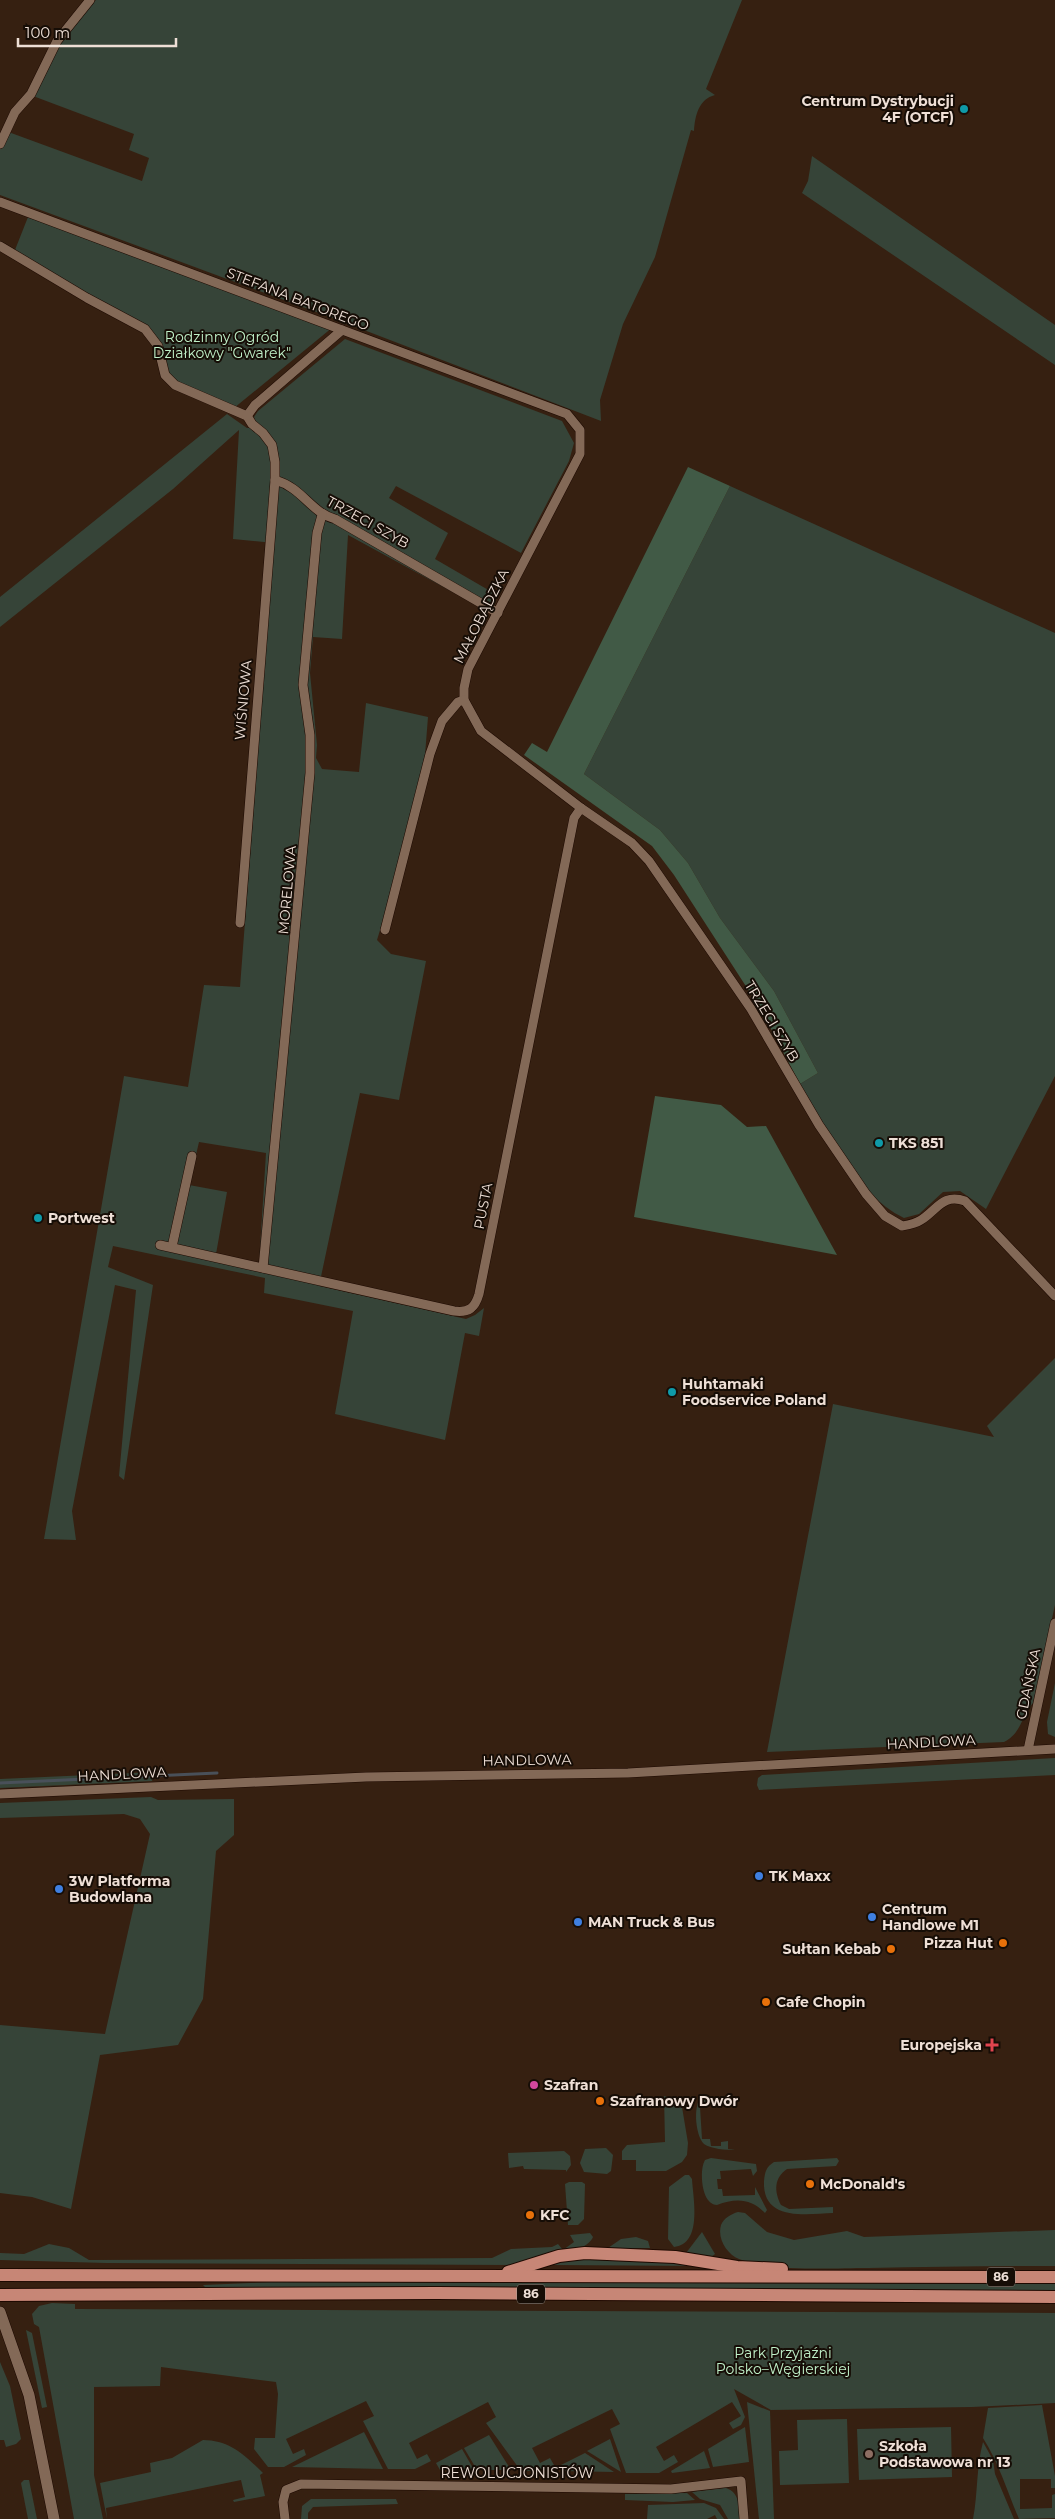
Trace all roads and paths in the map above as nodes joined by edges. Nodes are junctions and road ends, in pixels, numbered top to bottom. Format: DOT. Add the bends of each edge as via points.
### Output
graph roads {
  1 [pos="90,0"];
  2 [pos="0,144"];
  3 [pos="0,202"];
  4 [pos="0,246"];
  5 [pos="342,330"];
  6 [pos="247,416"];
  7 [pos="580,430"];
  8 [pos="275,480"];
  9 [pos="322,515"];
  10 [pos="498,613"];
  11 [pos="464,700"];
  12 [pos="581,808"];
  13 [pos="240,923"];
  14 [pos="385,930"];
  15 [pos="192,1156"];
  16 [pos="160,1245"];
  17 [pos="172,1248"];
  18 [pos="263,1268"];
  19 [pos="1055,1296"];
  20 [pos="1055,1623"];
  21 [pos="1055,1749"];
  22 [pos="1028,1750"];
  23 [pos="0,1794"];
  24 [pos="0,2275"];
  25 [pos="488,2276"];
  26 [pos="821,2277"];
  27 [pos="1055,2277"];
  28 [pos="0,2294"];
  29 [pos="1055,2297"];
  30 [pos="0,2312"];
  31 [pos="54,2519"];
  32 [pos="285,2519"];
  33 [pos="744,2519"];
  1 -- 2 [label="street" via="57,41 31,94 15,112"];
  3 -- 5 [label="street, STEFANA BATOREGO"];
  4 -- 6 [label="street" via="145,328 158,346 165,375 175,385"];
  5 -- 6 [label="street" via="255,405"];
  5 -- 7 [label="street, STEFANA BATOREGO" via="567,414"];
  6 -- 8 [label="street" via="272,445"];
  7 -- 10 [label="street, MAŁOBĄDZKA" via="580,454"];
  8 -- 9 [label="street, TRZECI SZYB" via="298,490"];
  8 -- 13 [label="street, WIŚNIOWA"];
  9 -- 10 [label="street, TRZECI SZYB" via="335,519"];
  9 -- 18 [label="street, MORELOWA" via="317,533 303,685 310,735 310,773 302,878"];
  10 -- 11 [label="street, MAŁOBĄDZKA" via="468,669"];
  11 -- 12 [label="street, TRZECI SZYB" via="481,731"];
  11 -- 14 [label="street" via="458,702 442,721 430,754"];
  12 -- 18 [label="street, PUSTA" via="574,818 480,1294 474,1307 467,1312 454,1311"];
  12 -- 19 [label="street, TRZECI SZYB" via="632,843 649,861 751,1009 824,1132 884,1216 902,1226 920,1221 945,1200 955,1197 965,1201"];
  15 -- 17 [label="street"];
  16 -- 17 [label="street, PUSTA"];
  17 -- 18 [label="street, PUSTA"];
  20 -- 22 [label="street, GDAŃSKA"];
  21 -- 22 [label="street, HANDLOWA"];
  22 -- 23 [label="street, HANDLOWA" via="628,1773 366,1776"];
  24 -- 25 [label="main road, 86"];
  25 -- 26 [label="main road, 86"];
  25 -- 26 [label="main road" via="559,2256 585,2254 675,2257 737,2267 803,2270"];
  26 -- 27 [label="main road, 86"];
  28 -- 29 [label="main road, 86"];
  30 -- 31 [label="street" via="29,2395"];
  32 -- 33 [label="street, REWOLUCJONISTÓW" via="286,2490 301,2484 671,2489 741,2482"];
}
